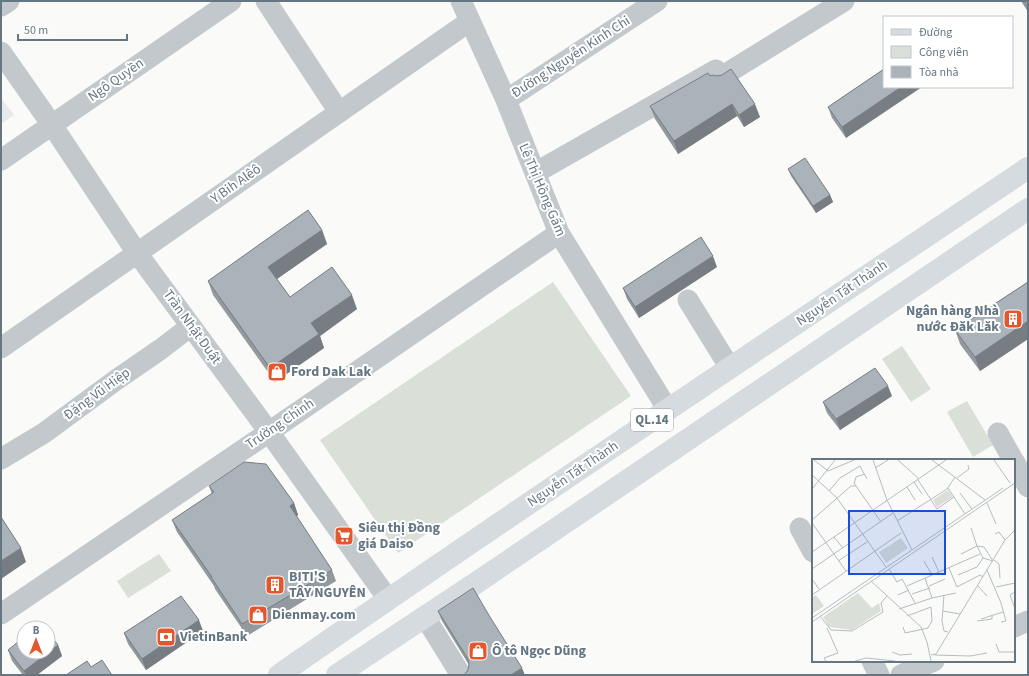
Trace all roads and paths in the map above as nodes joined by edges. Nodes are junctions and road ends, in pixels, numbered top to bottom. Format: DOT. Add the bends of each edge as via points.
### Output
graph roads {
  1 [pos="9,1"];
  2 [pos="231,1"];
  3 [pos="266,1"];
  4 [pos="460,1"];
  5 [pos="657,1"];
  6 [pos="844,1"];
  7 [pos="1,6"];
  8 [pos="470,21"];
  9 [pos="1,52"];
  10 [pos="506,100"];
  11 [pos="339,112"];
  12 [pos="52,125"];
  13 [pos="1,160"];
  14 [pos="1028,168"];
  15 [pos="535,174"];
  16 [pos="1028,209"];
  17 [pos="558,233"];
  18 [pos="137,253"];
  19 [pos="688,300"];
  20 [pos="191,326"];
  21 [pos="1,348"];
  22 [pos="730,368"];
  23 [pos="668,410"];
  24 [pos="269,432"];
  25 [pos="998,433"];
  26 [pos="1,459"];
  27 [pos="1013,459"];
  28 [pos="1015,463"];
  29 [pos="1028,487"];
  30 [pos="800,528"];
  31 [pos="812,550"];
  32 [pos="388,599"];
  33 [pos="1,614"];
  34 [pos="425,617"];
  35 [pos="1028,621"];
  36 [pos="1015,627"];
  37 [pos="872,662"];
  38 [pos="932,662"];
  39 [pos="279,675"];
  40 [pos="337,675"];
  41 [pos="461,675"];
  42 [pos="879,675"];
  43 [pos="901,675"];
  1 -- 7 [label="street"];
  2 -- 12 [label="street, Ngô Quyền"];
  3 -- 11 [label="street"];
  4 -- 8 [label="street, Lê Thị Hồng Gấm"];
  5 -- 10 [label="street, Đường Nguyễn Kinh Chi"];
  6 -- 15 [label="street" via="721,77 716,70"];
  8 -- 10 [label="street, Lê Thị Hồng Gấm"];
  8 -- 11 [label="street, Y Bih Alêô"];
  9 -- 12 [label="street, Trần Nhật Duật"];
  10 -- 15 [label="street, Lê Thị Hồng Gấm"];
  11 -- 18 [label="street, Y Bih Alêô"];
  12 -- 13 [label="street, Ngô Quyền"];
  12 -- 18 [label="street, Trần Nhật Duật"];
  14 -- 22 [label="main road, Nguyễn Tất Thành / QL.14"];
  15 -- 17 [label="street, Lê Thị Hồng Gấm"];
  16 -- 34 [label="main road, QL.14"];
  17 -- 23 [label="street, Lê Thị Hồng Gấm"];
  17 -- 24 [label="street, Trường Chinh"];
  18 -- 20 [label="street, Trần Nhật Duật"];
  18 -- 21 [label="street, Y Bih Alêô"];
  19 -- 22 [label="street"];
  20 -- 24 [label="street, Trần Nhật Duật"];
  20 -- 26 [label="street, Đặng Vũ Hiệp" via="44,433"];
  22 -- 23 [label="main road, Nguyễn Tất Thành / QL.14"];
  23 -- 32 [label="main road, Nguyễn Tất Thành / QL.14"];
  24 -- 32 [label="street, Trần Nhật Duật"];
  24 -- 33 [label="street, Trường Chinh"];
  25 -- 27 [label="street"];
  28 -- 29 [label="street"];
  30 -- 31 [label="street"];
  32 -- 39 [label="main road, Nguyễn Tất Thành / QL.14"];
  34 -- 40 [label="main road, QL.14"];
  34 -- 41 [label="street"];
  35 -- 36 [label="street"];
  37 -- 42 [label="street"];
  38 -- 43 [label="street"];
}
